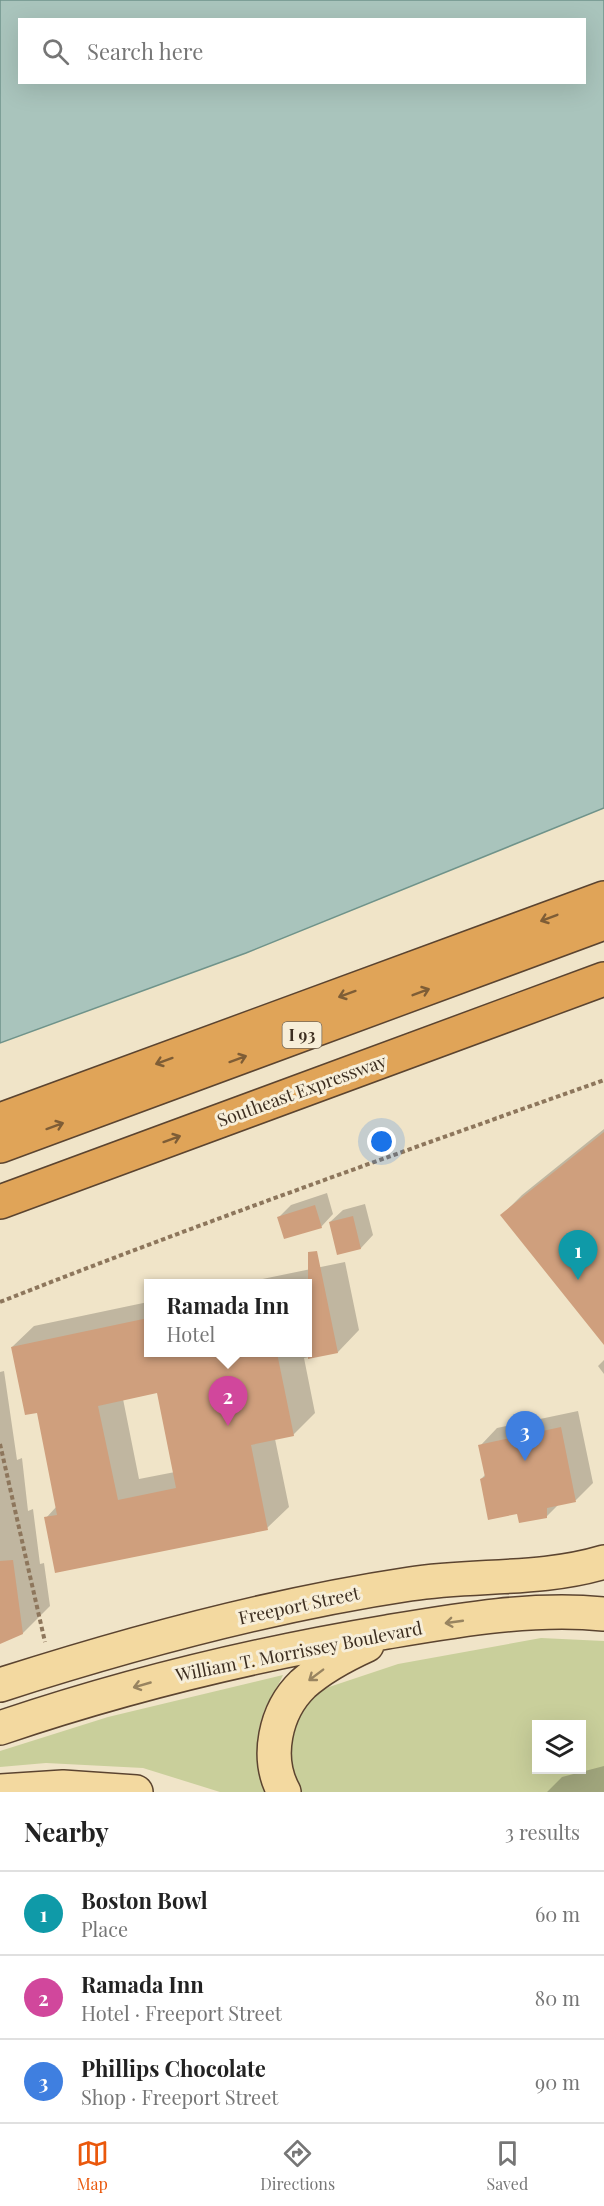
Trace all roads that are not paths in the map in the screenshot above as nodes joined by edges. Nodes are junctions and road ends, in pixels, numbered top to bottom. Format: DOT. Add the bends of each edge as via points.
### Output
graph roads {
  1 [pos="604,898"];
  2 [pos="604,923"];
  3 [pos="604,958"];
  4 [pos="604,979"];
  5 [pos="0,1120"];
  6 [pos="0,1146"];
  7 [pos="0,1178"];
  8 [pos="0,1202"];
  9 [pos="604,1562"];
  10 [pos="540,1574"];
  11 [pos="604,1614"];
  12 [pos="504,1616"];
  13 [pos="405,1629"];
  14 [pos="87,1657"];
  15 [pos="0,1685"];
  16 [pos="99,1697"];
  17 [pos="0,1728"];
  18 [pos="0,1791"];
  19 [pos="136,1792"];
  20 [pos="284,1792"];
  1 -- 5 [label="highway, I 93, one-way"];
  6 -- 2 [label="highway, I 93, one-way"];
  3 -- 7 [label="highway, I 93"];
  8 -- 4 [label="highway, Southeast Expressway, one-way"];
  9 -- 10 [label="main road, Freeport Street"];
  10 -- 12 [label="main road" via="534,1603"];
  10 -- 14 [label="main road, Freeport Street" via="442,1580 365,1592 221,1622"];
  11 -- 12 [label="main road, William T. Morrissey Boulevard"];
  12 -- 13 [label="main road, William T. Morrissey Boulevard, one-way"];
  13 -- 16 [label="main road, William T. Morrissey Boulevard, one-way" via="258,1656"];
  13 -- 20 [label="main road, one-way" via="328,1665 289,1702 274,1744 274,1761"];
  14 -- 15 [label="main road, Freeport Street"];
  14 -- 16 [label="main road"];
  16 -- 17 [label="main road, William T. Morrissey Boulevard"];
  18 -- 19 [label="main road" via="63,1787"];
}
